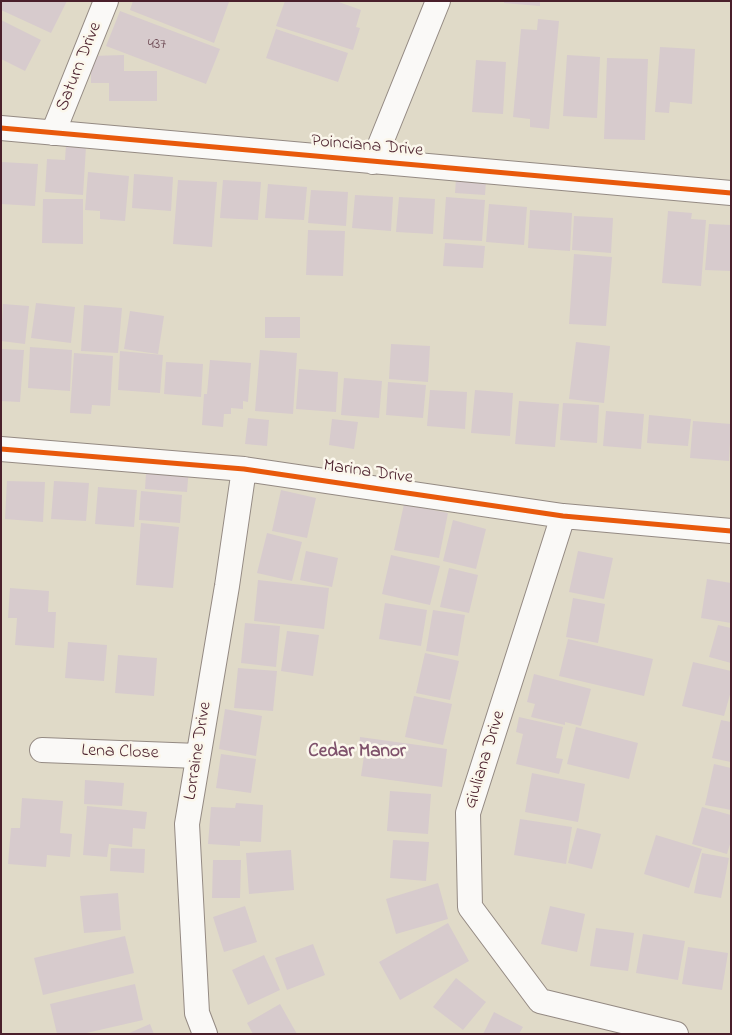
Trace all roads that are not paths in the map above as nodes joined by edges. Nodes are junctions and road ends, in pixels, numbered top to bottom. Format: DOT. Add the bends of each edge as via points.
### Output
graph roads {
  1 [pos="106,1"];
  2 [pos="438,1"];
  3 [pos="1,128"];
  4 [pos="53,133"];
  5 [pos="373,162"];
  6 [pos="731,193"];
  7 [pos="1,449"];
  8 [pos="244,469"];
  9 [pos="563,516"];
  10 [pos="731,532"];
  11 [pos="42,750"];
  12 [pos="198,756"];
  13 [pos="205,1034"];
  14 [pos="676,1034"];
  1 -- 4 [label="street, Saturn Drive"];
  2 -- 5 [label="street"];
  3 -- 4 [label="street, Poinciana Drive"];
  4 -- 5 [label="street, Poinciana Drive"];
  5 -- 6 [label="street, Poinciana Drive"];
  7 -- 8 [label="street, Marina Drive"];
  8 -- 9 [label="street, Marina Drive"];
  8 -- 12 [label="street, Lorraine Drive"];
  9 -- 10 [label="street, Marina Drive"];
  9 -- 14 [label="street, Giuliana Drive" via="468,813 470,907 540,1001"];
  11 -- 12 [label="street, Lena Close"];
  12 -- 13 [label="street, Lorraine Drive" via="187,824 197,1013"];
}
